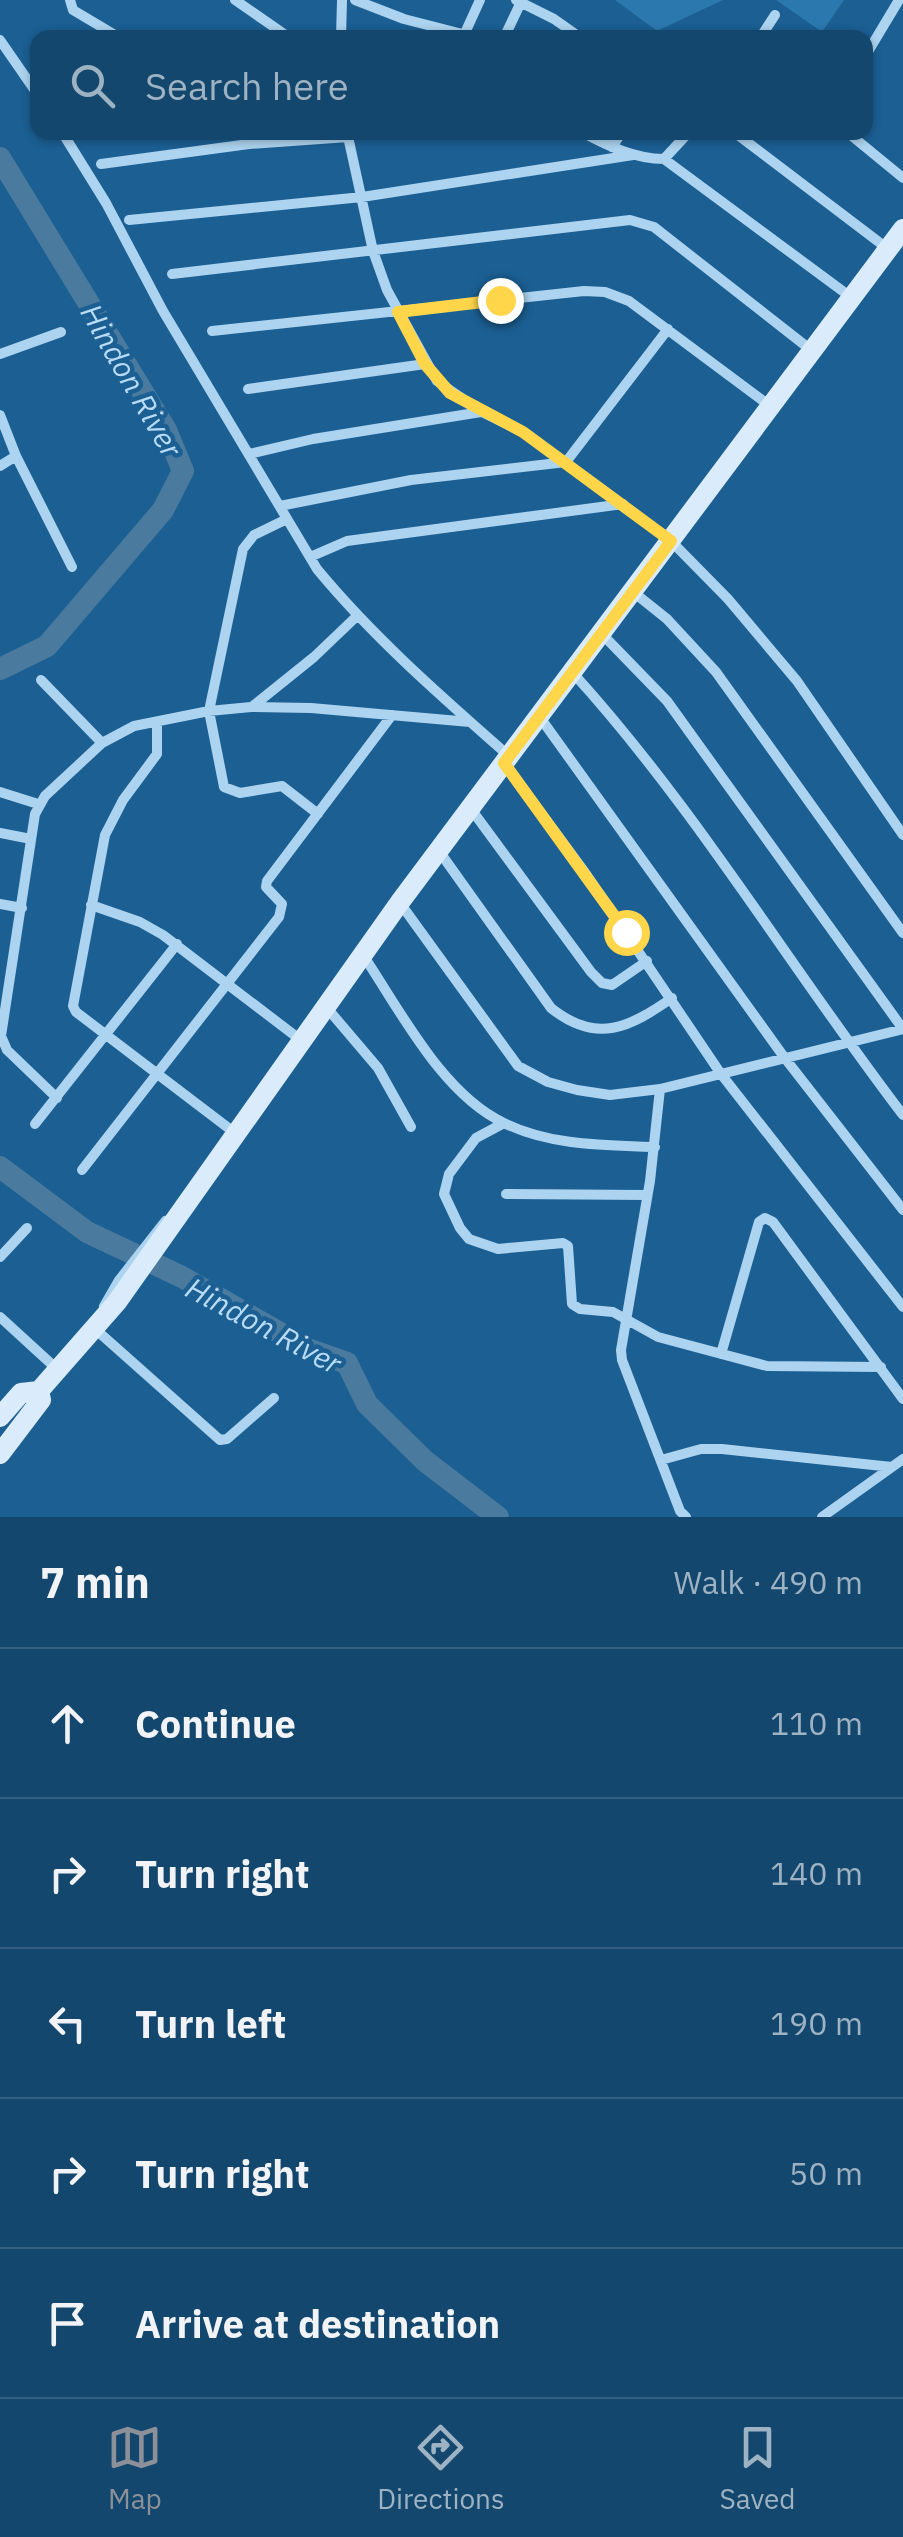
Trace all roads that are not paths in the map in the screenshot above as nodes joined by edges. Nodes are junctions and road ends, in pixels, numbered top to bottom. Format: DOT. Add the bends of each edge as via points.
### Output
graph roads {
  1 [pos="70,0"];
  2 [pos="234,0"];
  3 [pos="342,0"];
  4 [pos="355,0"];
  5 [pos="480,0"];
  6 [pos="899,0"];
  7 [pos="519,1"];
  8 [pos="774,16"];
  9 [pos="107,30"];
  10 [pos="278,30"];
  11 [pos="340,30"];
  12 [pos="452,30"];
  13 [pos="466,30"];
  14 [pos="507,30"];
  15 [pos="568,30"];
  16 [pos="765,30"];
  17 [pos="0,40"];
  18 [pos="873,43"];
  19 [pos="30,84"];
  20 [pos="67,140"];
  21 [pos="292,140"];
  22 [pos="348,140"];
  23 [pos="597,140"];
  24 [pos="617,140"];
  25 [pos="681,140"];
  26 [pos="744,140"];
  27 [pos="856,140"];
  28 [pos="612,148"];
  29 [pos="633,154"];
  30 [pos="664,158"];
  31 [pos="101,164"];
  32 [pos="903,178"];
  33 [pos="362,197"];
  34 [pos="129,220"];
  35 [pos="903,229"];
  36 [pos="888,250"];
  37 [pos="373,251"];
  38 [pos="172,274"];
  39 [pos="852,298"];
  40 [pos="398,312"];
  41 [pos="668,330"];
  42 [pos="212,331"];
  43 [pos="61,332"];
  44 [pos="812,351"];
  45 [pos="0,354"];
  46 [pos="425,364"];
  47 [pos="248,389"];
  48 [pos="770,406"];
  49 [pos="482,412"];
  50 [pos="0,415"];
  51 [pos="249,454"];
  52 [pos="16,456"];
  53 [pos="566,462"];
  54 [pos="0,466"];
  55 [pos="624,504"];
  56 [pos="280,506"];
  57 [pos="288,519"];
  58 [pos="671,541"];
  59 [pos="310,557"];
  60 [pos="72,568"];
  61 [pos="632,591"];
  62 [pos="358,615"];
  63 [pos="601,633"];
  64 [pos="572,672"];
  65 [pos="40,680"];
  66 [pos="251,708"];
  67 [pos="209,712"];
  68 [pos="392,715"];
  69 [pos="539,716"];
  70 [pos="157,722"];
  71 [pos="470,722"];
  72 [pos="102,742"];
  73 [pos="506,760"];
  74 [pos="0,792"];
  75 [pos="38,804"];
  76 [pos="470,808"];
  77 [pos="318,814"];
  78 [pos="0,833"];
  79 [pos="903,835"];
  80 [pos="31,839"];
  81 [pos="439,850"];
  82 [pos="400,902"];
  83 [pos="0,904"];
  84 [pos="90,905"];
  85 [pos="22,908"];
  86 [pos="903,933"];
  87 [pos="177,944"];
  88 [pos="363,955"];
  89 [pos="646,961"];
  90 [pos="226,982"];
  91 [pos="4,991"];
  92 [pos="672,998"];
  93 [pos="326,1007"];
  94 [pos="903,1029"];
  95 [pos="108,1036"];
  96 [pos="302,1041"];
  97 [pos="847,1042"];
  98 [pos="784,1057"];
  99 [pos="156,1073"];
  100 [pos="721,1074"];
  101 [pos="660,1090"];
  102 [pos="57,1098"];
  103 [pos="903,1116"];
  104 [pos="504,1123"];
  105 [pos="34,1124"];
  106 [pos="411,1127"];
  107 [pos="236,1134"];
  108 [pos="655,1147"];
  109 [pos="82,1170"];
  110 [pos="506,1194"];
  111 [pos="647,1195"];
  112 [pos="903,1210"];
  113 [pos="164,1227"];
  114 [pos="27,1228"];
  115 [pos="0,1257"];
  116 [pos="903,1308"];
  117 [pos="625,1316"];
  118 [pos="0,1317"];
  119 [pos="98,1324"];
  120 [pos="721,1354"];
  121 [pos="881,1367"];
  122 [pos="58,1370"];
  123 [pos="39,1391"];
  124 [pos="274,1398"];
  125 [pos="903,1398"];
  126 [pos="2,1409"];
  127 [pos="26,1420"];
  128 [pos="0,1454"];
  129 [pos="903,1458"];
  130 [pos="660,1460"];
  131 [pos="892,1467"];
  132 [pos="686,1517"];
  133 [pos="822,1517"];
  1 -- 9 [label="street" via="73,10"];
  2 -- 10 [label="street"];
  3 -- 11 [label="street"];
  4 -- 12 [label="street"];
  5 -- 13 [label="street"];
  6 -- 18 [label="street"];
  7 -- 14 [label="street"];
  7 -- 15 [label="street"];
  8 -- 16 [label="street"];
  17 -- 19 [label="street"];
  20 -- 51 [label="street"];
  21 -- 31 [label="street"];
  22 -- 33 [label="street"];
  23 -- 28 [label="street"];
  24 -- 28 [label="street"];
  25 -- 30 [label="street"];
  26 -- 36 [label="street"];
  27 -- 32 [label="street"];
  28 -- 29 [label="street"];
  29 -- 30 [label="street"];
  29 -- 33 [label="street"];
  30 -- 39 [label="street"];
  33 -- 34 [label="street"];
  33 -- 37 [label="street"];
  35 -- 36 [label="street"];
  36 -- 39 [label="street"];
  37 -- 38 [label="street"];
  37 -- 40 [label="street"];
  37 -- 44 [label="street" via="642,222"];
  39 -- 44 [label="street"];
  40 -- 41 [label="street" via="605,292 629,300"];
  40 -- 42 [label="street"];
  40 -- 46 [label="street"];
  41 -- 48 [label="street"];
  41 -- 53 [label="street"];
  43 -- 45 [label="street"];
  44 -- 48 [label="street"];
  46 -- 47 [label="street"];
  46 -- 49 [label="street" via="450,393"];
  48 -- 58 [label="street"];
  49 -- 51 [label="street"];
  49 -- 53 [label="street"];
  50 -- 52 [label="street"];
  51 -- 56 [label="street"];
  52 -- 54 [label="street"];
  52 -- 60 [label="street"];
  53 -- 55 [label="street"];
  53 -- 56 [label="street" via="411,480"];
  55 -- 58 [label="street"];
  55 -- 59 [label="street" via="348,542"];
  56 -- 57 [label="street"];
  57 -- 59 [label="street"];
  57 -- 67 [label="street" via="254,535 243,549"];
  58 -- 61 [label="street"];
  58 -- 79 [label="street" via="797,682"];
  59 -- 62 [label="street"];
  61 -- 63 [label="street"];
  61 -- 86 [label="street" via="716,672"];
  62 -- 66 [label="street"];
  62 -- 71 [label="street"];
  63 -- 64 [label="street"];
  63 -- 94 [label="street" via="666,701"];
  64 -- 69 [label="street"];
  64 -- 97 [label="street" via="628,733"];
  65 -- 72 [label="street"];
  66 -- 67 [label="street"];
  66 -- 68 [label="street"];
  67 -- 70 [label="street"];
  67 -- 77 [label="street" via="224,788 240,794 282,786"];
  68 -- 71 [label="street"];
  68 -- 77 [label="street"];
  69 -- 73 [label="street"];
  69 -- 98 [label="street"];
  70 -- 72 [label="street"];
  70 -- 84 [label="street" via="158,754 105,835"];
  71 -- 73 [label="street"];
  72 -- 75 [label="street"];
  73 -- 76 [label="street"];
  73 -- 89 [label="street"];
  74 -- 75 [label="street"];
  75 -- 80 [label="street"];
  76 -- 81 [label="street"];
  76 -- 89 [label="street" via="602,983 612,985"];
  77 -- 90 [label="street" via="266,881 282,904 280,917"];
  78 -- 80 [label="street"];
  80 -- 85 [label="street"];
  81 -- 82 [label="street"];
  81 -- 92 [label="street" via="564,1019 582,1027 624,1026"];
  82 -- 88 [label="street"];
  82 -- 101 [label="street" via="518,1066 577,1090"];
  83 -- 85 [label="street"];
  84 -- 87 [label="street"];
  84 -- 95 [label="street" via="74,1006"];
  85 -- 91 [label="street"];
  87 -- 90 [label="street"];
  87 -- 95 [label="street"];
  88 -- 93 [label="street"];
  88 -- 104 [label="street" via="447,1078"];
  89 -- 92 [label="street"];
  90 -- 96 [label="street"];
  90 -- 99 [label="street"];
  91 -- 102 [label="street" via="2,1043"];
  92 -- 100 [label="street"];
  93 -- 96 [label="street"];
  93 -- 106 [label="street" via="378,1068"];
  94 -- 97 [label="street"];
  95 -- 99 [label="street"];
  95 -- 102 [label="street"];
  96 -- 107 [label="street"];
  97 -- 98 [label="street"];
  97 -- 103 [label="street"];
  98 -- 100 [label="street"];
  98 -- 112 [label="street"];
  99 -- 107 [label="street"];
  99 -- 109 [label="street"];
  100 -- 101 [label="street"];
  100 -- 116 [label="street"];
  101 -- 108 [label="street"];
  102 -- 105 [label="street"];
  104 -- 108 [label="street" via="556,1140"];
  104 -- 117 [label="street" via="476,1138 448,1174 444,1194 460,1228 498,1249 568,1246 572,1304"];
  107 -- 113 [label="street" via="189,1203"];
  108 -- 111 [label="street"];
  110 -- 111 [label="street"];
  111 -- 117 [label="street"];
  113 -- 119 [label="street"];
  113 -- 119 [label="lane" via="118,1280"];
  114 -- 115 [label="street"];
  117 -- 120 [label="street" via="658,1337"];
  117 -- 130 [label="street" via="622,1360"];
  118 -- 122 [label="street"];
  119 -- 122 [label="street"];
  119 -- 124 [label="street" via="220,1440"];
  120 -- 121 [label="street" via="785,1368"];
  120 -- 121 [label="street" via="758,1222 765,1218"];
  121 -- 125 [label="street"];
  122 -- 123 [label="street"];
  123 -- 126 [label="street" via="22,1393"];
  123 -- 127 [label="street" via="41,1400"];
  126 -- 127 [label="street"];
  127 -- 128 [label="street"];
  129 -- 131 [label="street"];
  130 -- 131 [label="street" via="722,1449"];
  130 -- 132 [label="street"];
  131 -- 133 [label="street"];
}
